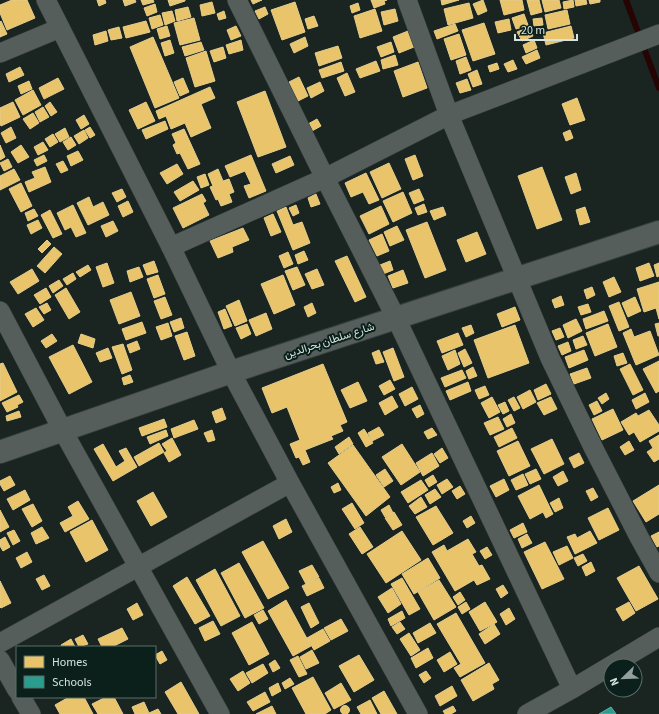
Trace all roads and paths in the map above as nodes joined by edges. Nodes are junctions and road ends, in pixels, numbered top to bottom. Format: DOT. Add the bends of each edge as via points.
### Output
graph roads {
  1 [pos="46,0"];
  2 [pos="237,0"];
  3 [pos="408,0"];
  4 [pos="60,28"];
  5 [pos="659,34"];
  6 [pos="0,52"];
  7 [pos="449,115"];
  8 [pos="325,178"];
  9 [pos="659,232"];
  10 [pos="171,247"];
  11 [pos="517,279"];
  12 [pos="0,311"];
  13 [pos="396,318"];
  14 [pos="231,372"];
  15 [pos="63,431"];
  16 [pos="0,452"];
  17 [pos="290,483"];
  18 [pos="138,566"];
  19 [pos="659,573"];
  20 [pos="659,637"];
  21 [pos="0,643"];
  22 [pos="0,660"];
  23 [pos="16,688"];
  24 [pos="572,690"];
  25 [pos="22,698"];
  26 [pos="31,714"];
  27 [pos="220,714"];
  28 [pos="418,714"];
  29 [pos="527,714"];
  1 -- 4 [label="street"];
  2 -- 8 [label="street"];
  3 -- 7 [label="street"];
  4 -- 6 [label="street"];
  4 -- 10 [label="street"];
  5 -- 7 [label="street"];
  7 -- 8 [label="street"];
  7 -- 11 [label="street"];
  8 -- 10 [label="street"];
  8 -- 13 [label="street"];
  9 -- 11 [label="street, شارع سلطان بحرالدين"];
  10 -- 14 [label="street"];
  11 -- 13 [label="street, شارع سلطان بحرالدين"];
  11 -- 19 [label="street" via="560,379"];
  12 -- 15 [label="street"];
  13 -- 14 [label="street, شارع سلطان بحرالدين"];
  13 -- 24 [label="street"];
  14 -- 15 [label="street, شارع سلطان بحرالدين"];
  14 -- 17 [label="street"];
  15 -- 16 [label="street, شارع سلطان بحرالدين"];
  15 -- 18 [label="street"];
  17 -- 18 [label="street"];
  17 -- 28 [label="street"];
  18 -- 21 [label="street"];
  18 -- 27 [label="street"];
  20 -- 24 [label="street"];
  22 -- 23 [label="street"];
  24 -- 29 [label="street"];
  25 -- 26 [label="street"];
}
